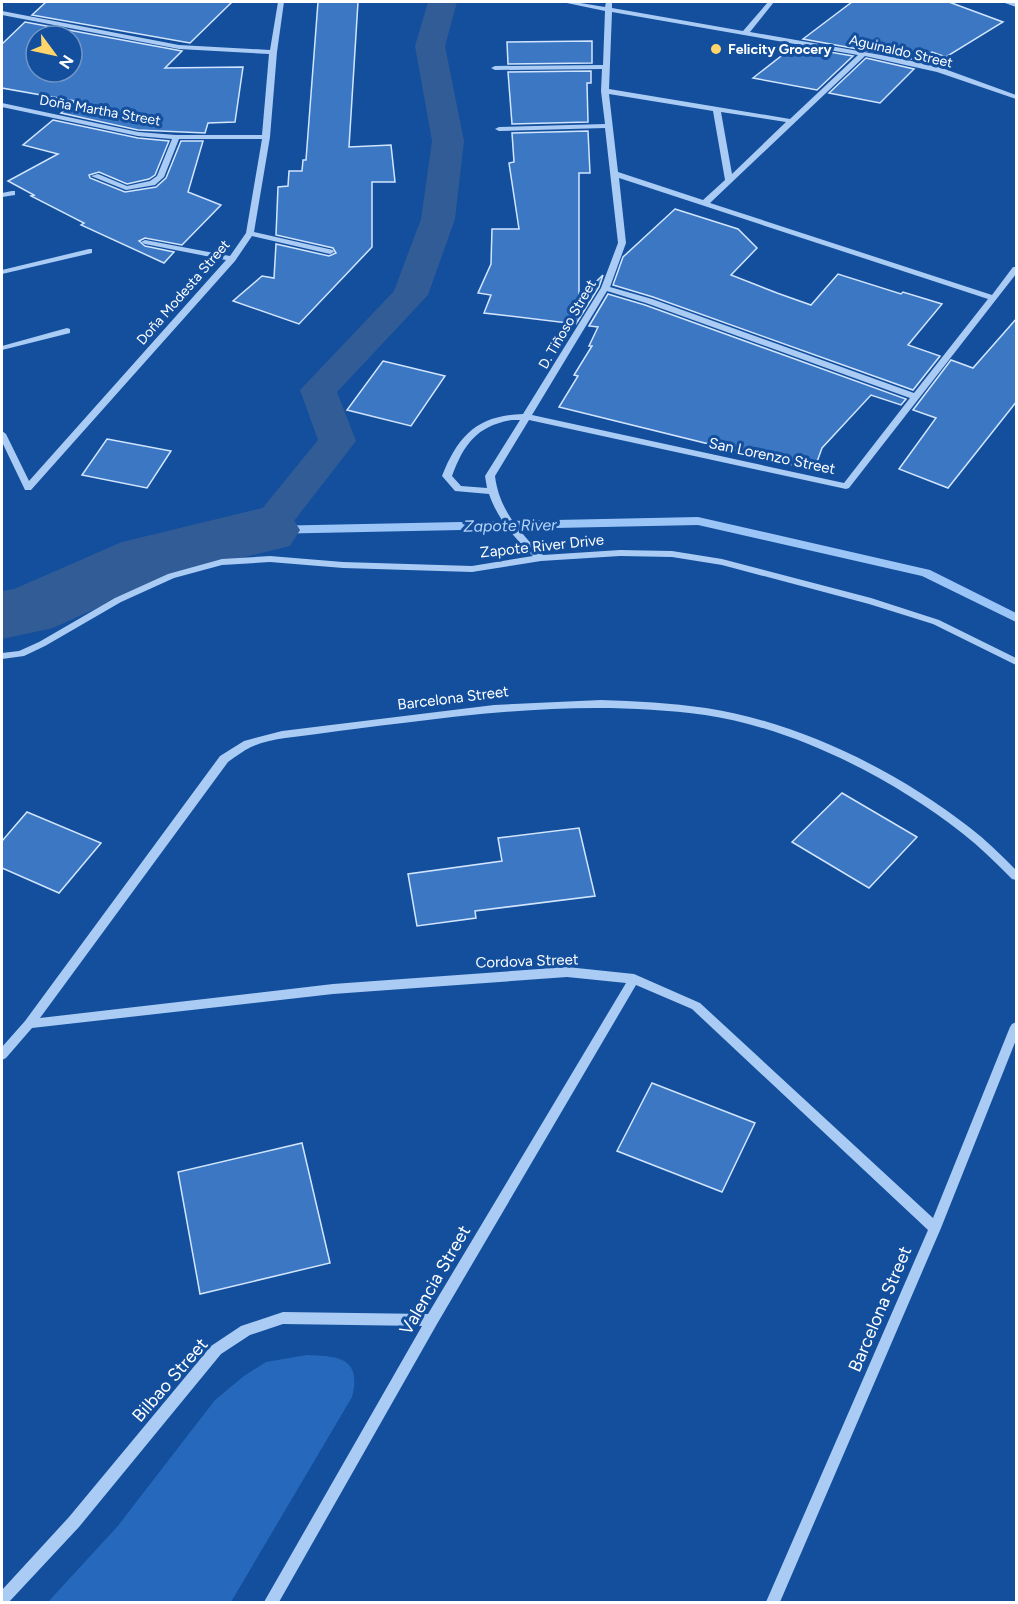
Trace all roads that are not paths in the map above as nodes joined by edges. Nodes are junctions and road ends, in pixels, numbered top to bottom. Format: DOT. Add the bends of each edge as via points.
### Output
graph roads {
  1 [pos="281,2"];
  2 [pos="565,2"];
  3 [pos="771,2"];
  4 [pos="1007,2"];
  5 [pos="609,5"];
  6 [pos="1017,5"];
  7 [pos="2,13"];
  8 [pos="745,33"];
  9 [pos="273,52"];
  10 [pos="863,54"];
  11 [pos="606,67"];
  12 [pos="495,68"];
  13 [pos="605,91"];
  14 [pos="1017,97"];
  15 [pos="2,105"];
  16 [pos="717,110"];
  17 [pos="791,121"];
  18 [pos="609,126"];
  19 [pos="500,129"];
  20 [pos="266,136"];
  21 [pos="176,137"];
  22 [pos="615,174"];
  23 [pos="95,176"];
  24 [pos="729,181"];
  25 [pos="12,193"];
  26 [pos="2,195"];
  27 [pos="705,203"];
  28 [pos="250,233"];
  29 [pos="145,242"];
  30 [pos="89,251"];
  31 [pos="330,252"];
  32 [pos="232,260"];
  33 [pos="1017,270"];
  34 [pos="2,272"];
  35 [pos="605,288"];
  36 [pos="994,298"];
  37 [pos="67,331"];
  38 [pos="2,348"];
  39 [pos="916,397"];
  40 [pos="528,417"];
  41 [pos="2,434"];
  42 [pos="491,491"];
  43 [pos="541,558"];
  44 [pos="2,656"];
  45 [pos="1017,662"];
  46 [pos="1017,876"];
  47 [pos="634,979"];
  48 [pos="29,1024"];
  49 [pos="1017,1028"];
  50 [pos="2,1055"];
  51 [pos="935,1228"];
  52 [pos="432,1320"];
  53 [pos="2,1600"];
  54 [pos="272,1602"];
  55 [pos="772,1602"];
  1 -- 9 [label="street, Doña Modesta Street"];
  2 -- 5 [label="street, Aguinaldo Street"];
  3 -- 8 [label="street"];
  4 -- 6 [label="street"];
  5 -- 8 [label="street, Aguinaldo Street"];
  5 -- 11 [label="street, D. Tiñoso Street"];
  7 -- 9 [label="street" via="179,47"];
  8 -- 10 [label="street, Aguinaldo Street"];
  9 -- 20 [label="street, Doña Modesta Street"];
  10 -- 14 [label="street, Aguinaldo Street" via="939,70"];
  10 -- 17 [label="street"];
  11 -- 12 [label="street"];
  11 -- 13 [label="street, D. Tiñoso Street"];
  13 -- 16 [label="street"];
  13 -- 18 [label="street, D. Tiñoso Street"];
  15 -- 21 [label="street, Doña Martha Street" via="138,134"];
  16 -- 17 [label="street"];
  16 -- 24 [label="street"];
  17 -- 24 [label="street"];
  18 -- 19 [label="street"];
  18 -- 22 [label="street, D. Tiñoso Street"];
  20 -- 21 [label="street, Doña Martha Street"];
  20 -- 28 [label="street, Doña Modesta Street"];
  21 -- 23 [label="street" via="160,177 152,183 126,188"];
  22 -- 27 [label="street"];
  22 -- 35 [label="street, D. Tiñoso Street" via="622,243"];
  24 -- 27 [label="street"];
  25 -- 26 [label="street"];
  27 -- 36 [label="street"];
  28 -- 31 [label="street"];
  28 -- 32 [label="street, Doña Modesta Street"];
  29 -- 32 [label="street"];
  30 -- 34 [label="street"];
  32 -- 41 [label="street, Doña Modesta Street" via="28,488"];
  33 -- 36 [label="street, San Lorenzo Street"];
  35 -- 39 [label="street"];
  35 -- 40 [label="street, D. Tiñoso Street"];
  36 -- 39 [label="street, San Lorenzo Street"];
  37 -- 38 [label="street"];
  39 -- 40 [label="street, San Lorenzo Street" via="846,486"];
  40 -- 42 [label="street, D. Tiñoso Street" via="490,476"];
  40 -- 42 [label="street" via="490,420 474,430 454,455 447,476 458,489"];
  42 -- 43 [label="street" via="521,541"];
  43 -- 44 [label="street, Zapote River Drive" via="472,569 270,559 222,562 171,576 118,600 21,654"];
  43 -- 45 [label="street, Zapote River Drive" via="672,554 722,562 936,622"];
  46 -- 48 [label="street, Barcelona Street" via="966,830 905,789 838,754 770,728 709,712 592,704 506,708 282,735 248,744 224,759"];
  47 -- 48 [label="street, Cordova Street" via="567,972 345,988"];
  47 -- 51 [label="street, Cordova Street" via="696,1006"];
  47 -- 52 [label="street, Valencia Street"];
  48 -- 50 [label="street, Barcelona Street"];
  49 -- 51 [label="street, Barcelona Street"];
  51 -- 55 [label="street, Barcelona Street"];
  52 -- 53 [label="street, Bilbao Street" via="283,1318 246,1330 216,1350 74,1522"];
  52 -- 54 [label="street, Valencia Street"];
}
